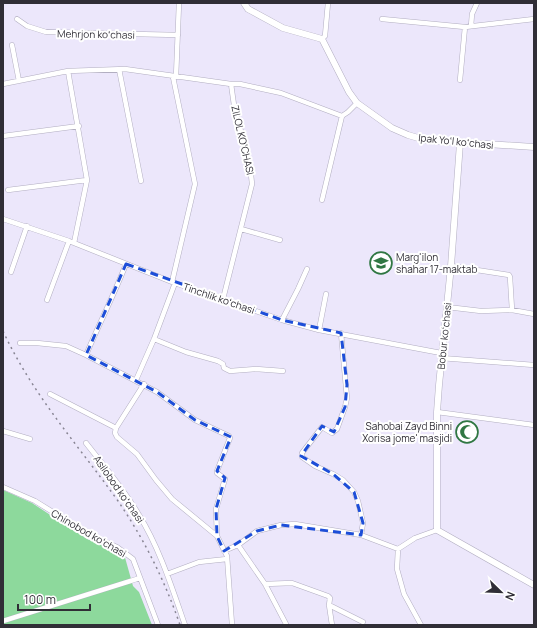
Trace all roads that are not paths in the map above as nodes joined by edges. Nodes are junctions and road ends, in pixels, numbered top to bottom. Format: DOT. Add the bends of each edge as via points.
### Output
graph roads {
  1 [pos="180,3"];
  2 [pos="244,3"];
  3 [pos="328,3"];
  4 [pos="477,3"];
  5 [pos="17,19"];
  6 [pos="382,19"];
  7 [pos="534,19"];
  8 [pos="472,26"];
  9 [pos="465,27"];
  10 [pos="178,35"];
  11 [pos="322,39"];
  12 [pos="12,46"];
  13 [pos="120,69"];
  14 [pos="68,71"];
  15 [pos="175,77"];
  16 [pos="460,80"];
  17 [pos="19,81"];
  18 [pos="3,84"];
  19 [pos="231,84"];
  20 [pos="356,103"];
  21 [pos="342,116"];
  22 [pos="79,126"];
  23 [pos="3,136"];
  24 [pos="460,143"];
  25 [pos="534,147"];
  26 [pos="88,180"];
  27 [pos="141,181"];
  28 [pos="8,190"];
  29 [pos="322,200"];
  30 [pos="3,219"];
  31 [pos="27,226"];
  32 [pos="241,229"];
  33 [pos="280,240"];
  34 [pos="69,241"];
  35 [pos="74,243"];
  36 [pos="126,264"];
  37 [pos="451,266"];
  38 [pos="307,269"];
  39 [pos="11,272"];
  40 [pos="173,282"];
  41 [pos="326,294"];
  42 [pos="223,299"];
  43 [pos="47,300"];
  44 [pos="447,307"];
  45 [pos="512,310"];
  46 [pos="534,314"];
  47 [pos="282,320"];
  48 [pos="319,330"];
  49 [pos="341,333"];
  50 [pos="154,339"];
  51 [pos="20,343"];
  52 [pos="86,355"];
  53 [pos="441,356"];
  54 [pos="534,365"];
  55 [pos="283,371"];
  56 [pos="136,380"];
  57 [pos="144,384"];
  58 [pos="50,394"];
  59 [pos="437,412"];
  60 [pos="534,425"];
  61 [pos="116,428"];
  62 [pos="3,431"];
  63 [pos="30,439"];
  64 [pos="86,443"];
  65 [pos="3,487"];
  66 [pos="437,530"];
  67 [pos="361,535"];
  68 [pos="217,536"];
  69 [pos="238,545"];
  70 [pos="398,549"];
  71 [pos="224,551"];
  72 [pos="227,559"];
  73 [pos="167,574"];
  74 [pos="140,578"];
  75 [pos="265,584"];
  76 [pos="534,585"];
  77 [pos="329,605"];
  78 [pos="3,621"];
  79 [pos="363,622"];
  80 [pos="286,624"];
  81 [pos="158,625"];
  82 [pos="185,625"];
  83 [pos="232,625"];
  84 [pos="332,625"];
  85 [pos="421,625"];
  1 -- 10 [label="street"];
  2 -- 11 [label="street" via="248,9 283,28"];
  3 -- 11 [label="street" via="325,36"];
  4 -- 8 [label="street" via="472,14"];
  5 -- 10 [label="street, Mehrjon koʻchasi" via="27,26 46,32"];
  6 -- 9 [label="street"];
  7 -- 8 [label="street"];
  8 -- 9 [label="street"];
  9 -- 16 [label="street"];
  10 -- 15 [label="street"];
  11 -- 20 [label="street, Ipak Yoʻl koʻchasi"];
  12 -- 17 [label="street"];
  13 -- 14 [label="street"];
  13 -- 15 [label="street"];
  13 -- 27 [label="street"];
  14 -- 17 [label="street"];
  14 -- 22 [label="street"];
  15 -- 19 [label="street"];
  15 -- 40 [label="street" via="195,184"];
  17 -- 18 [label="street"];
  19 -- 21 [label="street" via="281,93"];
  19 -- 32 [label="street, ZILOL KO‘CHASI" via="252,184"];
  20 -- 21 [label="street"];
  20 -- 24 [label="street, Ipak Yoʻl koʻchasi" via="392,128 408,135 424,140"];
  21 -- 29 [label="street"];
  22 -- 23 [label="street"];
  22 -- 26 [label="street"];
  24 -- 25 [label="street, Ipak Yoʻl koʻchasi"];
  24 -- 37 [label="street, Bobur koʻchasi"];
  26 -- 28 [label="street"];
  26 -- 35 [label="street"];
  30 -- 31 [label="street, Tinchlik koʻchasi"];
  31 -- 34 [label="street, Tinchlik koʻchasi"];
  31 -- 39 [label="street"];
  32 -- 33 [label="street"];
  32 -- 42 [label="street, ZILOL KO‘CHASI"];
  34 -- 35 [label="street, Tinchlik koʻchasi"];
  34 -- 43 [label="street"];
  35 -- 36 [label="street, Tinchlik koʻchasi"];
  36 -- 40 [label="street, Tinchlik koʻchasi"];
  36 -- 52 [label="street"];
  37 -- 44 [label="street, Bobur koʻchasi"];
  37 -- 45 [label="street" via="509,275"];
  38 -- 47 [label="street"];
  40 -- 42 [label="street, Tinchlik koʻchasi"];
  40 -- 50 [label="street"];
  41 -- 48 [label="street"];
  42 -- 47 [label="street, Tinchlik koʻchasi"];
  44 -- 45 [label="street" via="481,311"];
  44 -- 53 [label="street, Bobur koʻchasi"];
  45 -- 46 [label="street"];
  47 -- 48 [label="street, Tinchlik koʻchasi"];
  48 -- 49 [label="street, Tinchlik koʻchasi"];
  49 -- 53 [label="street, Tinchlik koʻchasi"];
  49 -- 67 [label="street" via="347,385 345,407 337,429 332,433 322,427 302,453 302,457 343,480 354,492 363,523"];
  50 -- 55 [label="street" via="186,352 218,360 230,371"];
  50 -- 56 [label="street"];
  51 -- 52 [label="street" via="66,346"];
  52 -- 56 [label="street"];
  53 -- 54 [label="street, Tinchlik koʻchasi"];
  53 -- 59 [label="street, Bobur koʻchasi"];
  56 -- 57 [label="street"];
  57 -- 61 [label="street"];
  57 -- 68 [label="street" via="195,420 230,438 217,471 225,479 216,509"];
  58 -- 61 [label="street"];
  59 -- 60 [label="street"];
  59 -- 66 [label="street, Bobur koʻchasi"];
  61 -- 68 [label="street" via="117,437 136,454 172,499"];
  62 -- 63 [label="street"];
  64 -- 73 [label="street, Asilobod koʻchasi" via="139,514"];
  65 -- 74 [label="street, Chinobod koʻchasi" via="35,501 90,535 117,547 133,559"];
  66 -- 70 [label="street" via="415,538"];
  66 -- 76 [label="street"];
  67 -- 69 [label="street" via="295,524 281,525 257,531"];
  67 -- 70 [label="street"];
  68 -- 71 [label="street"];
  69 -- 71 [label="street"];
  69 -- 75 [label="street"];
  70 -- 85 [label="street" via="397,569 400,582"];
  71 -- 72 [label="street"];
  72 -- 73 [label="street" via="191,564"];
  72 -- 83 [label="street"];
  73 -- 82 [label="street, Asilobod koʻchasi"];
  74 -- 78 [label="street"];
  74 -- 81 [label="street, Chinobod koʻchasi"];
  75 -- 77 [label="street" via="292,583 328,596"];
  75 -- 80 [label="street"];
  77 -- 79 [label="street"];
  77 -- 84 [label="street"];
}
